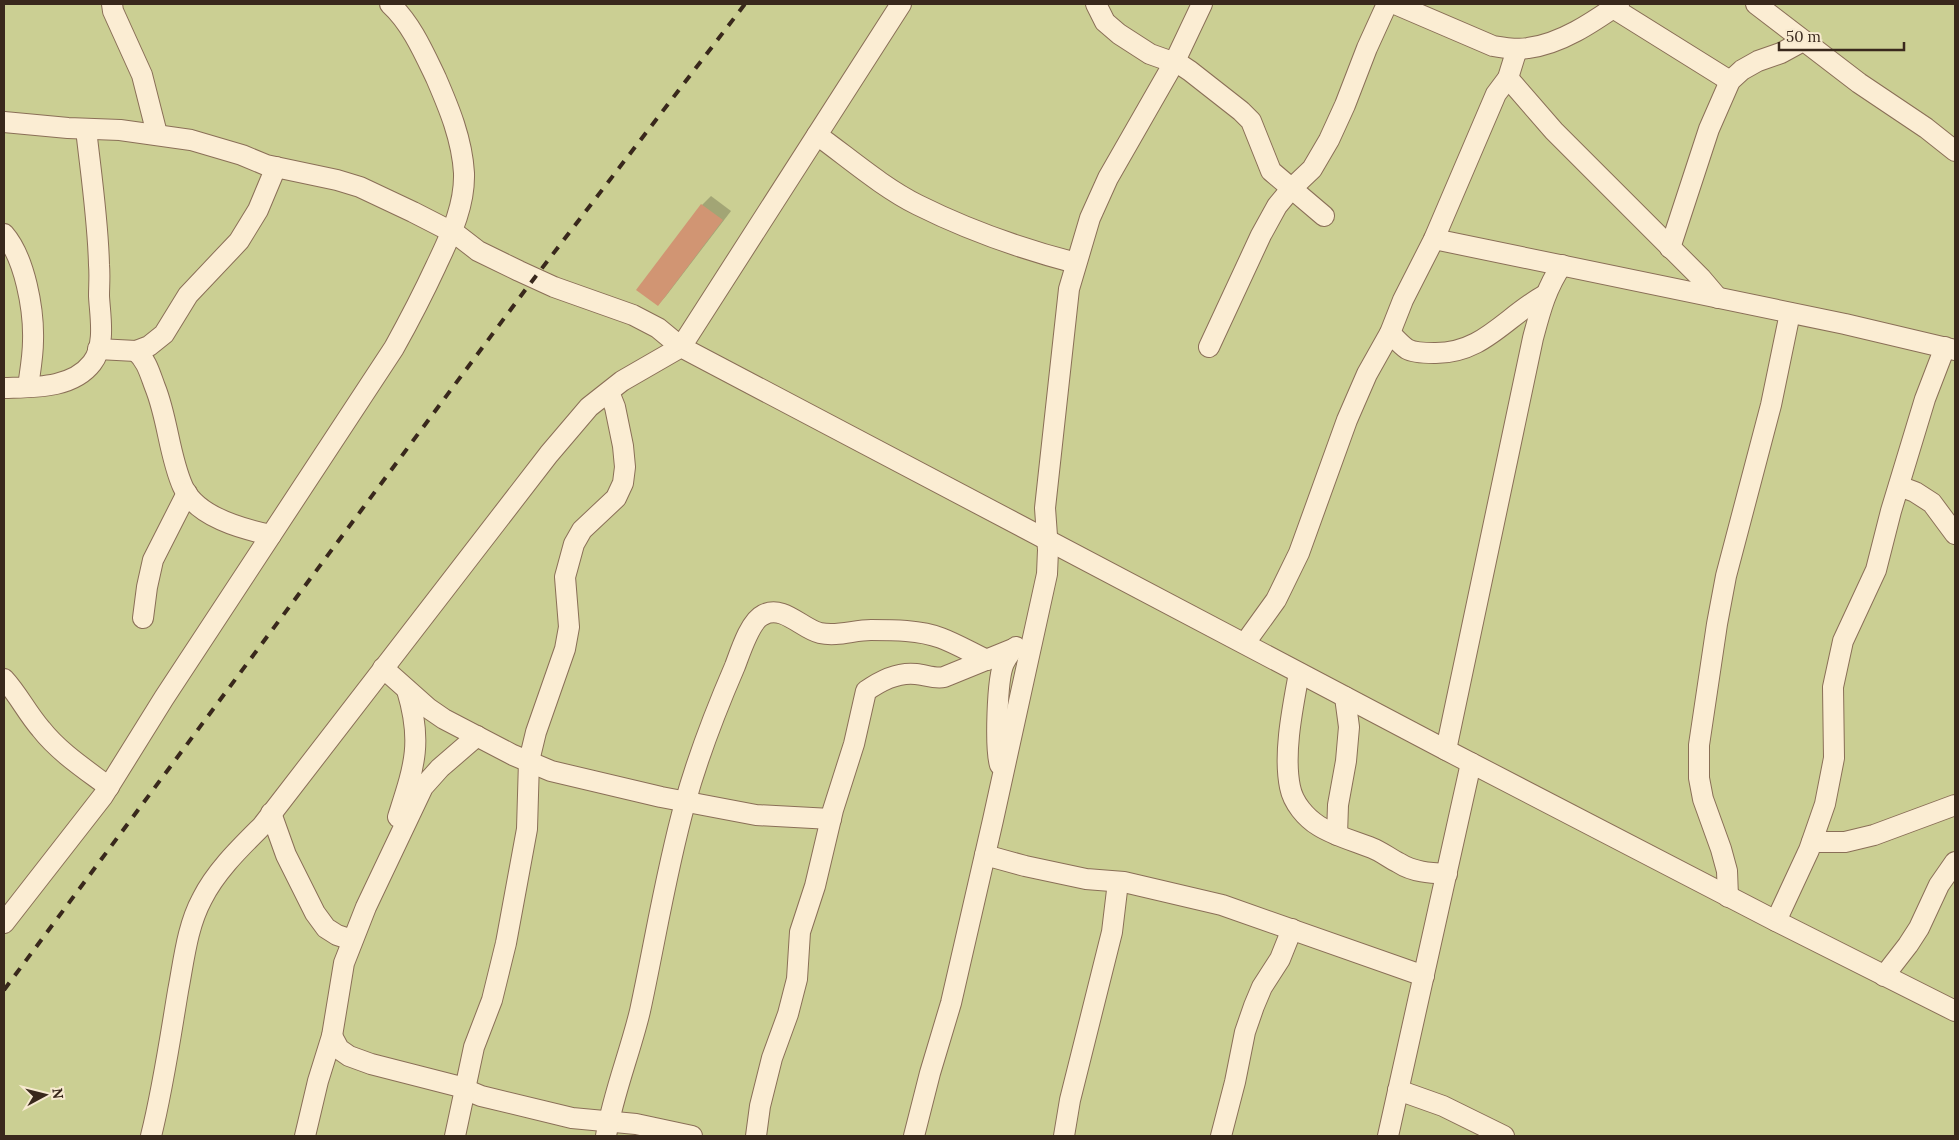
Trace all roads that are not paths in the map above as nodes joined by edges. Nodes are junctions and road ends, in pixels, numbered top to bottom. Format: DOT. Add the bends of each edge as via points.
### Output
graph roads {
  1 [pos="112,4"];
  2 [pos="390,4"];
  3 [pos="901,4"];
  4 [pos="1096,4"];
  5 [pos="1202,4"];
  6 [pos="1387,4"];
  7 [pos="1395,4"];
  8 [pos="1756,4"];
  9 [pos="1616,6"];
  10 [pos="1803,40"];
  11 [pos="1517,49"];
  12 [pos="1174,63"];
  13 [pos="1508,78"];
  14 [pos="1730,81"];
  15 [pos="4,122"];
  16 [pos="86,128"];
  17 [pos="157,134"];
  18 [pos="817,135"];
  19 [pos="1955,151"];
  20 [pos="276,167"];
  21 [pos="1291,189"];
  22 [pos="1324,216"];
  23 [pos="452,233"];
  24 [pos="4,234"];
  25 [pos="1434,239"];
  26 [pos="1670,248"];
  27 [pos="1076,263"];
  28 [pos="1562,265"];
  29 [pos="1545,295"];
  30 [pos="1718,298"];
  31 [pos="1790,312"];
  32 [pos="1390,333"];
  33 [pos="681,347"];
  34 [pos="1209,347"];
  35 [pos="98,348"];
  36 [pos="1950,348"];
  37 [pos="136,351"];
  38 [pos="28,387"];
  39 [pos="4,388"];
  40 [pos="609,392"];
  41 [pos="1899,486"];
  42 [pos="187,493"];
  43 [pos="271,534"];
  44 [pos="1955,534"];
  45 [pos="1046,540"];
  46 [pos="143,618"];
  47 [pos="1033,633"];
  48 [pos="1245,644"];
  49 [pos="1013,649"];
  50 [pos="987,660"];
  51 [pos="383,668"];
  52 [pos="1299,673"];
  53 [pos="4,679"];
  54 [pos="407,690"];
  55 [pos="1345,697"];
  56 [pos="477,736"];
  57 [pos="1446,750"];
  58 [pos="529,761"];
  59 [pos="1471,763"];
  60 [pos="1003,776"];
  61 [pos="109,787"];
  62 [pos="685,802"];
  63 [pos="1955,804"];
  64 [pos="271,813"];
  65 [pos="831,819"];
  66 [pos="1337,835"];
  67 [pos="1812,842"];
  68 [pos="985,855"];
  69 [pos="388,862"];
  70 [pos="1955,862"];
  71 [pos="1447,874"];
  72 [pos="1118,882"];
  73 [pos="1728,897"];
  74 [pos="1776,921"];
  75 [pos="4,923"];
  76 [pos="1292,929"];
  77 [pos="352,940"];
  78 [pos="1424,976"];
  79 [pos="1884,976"];
  80 [pos="1955,1011"];
  81 [pos="332,1036"];
  82 [pos="464,1089"];
  83 [pos="1398,1090"];
  84 [pos="607,1129"];
  85 [pos="150,1136"];
  86 [pos="305,1136"];
  87 [pos="455,1136"];
  88 [pos="692,1136"];
  89 [pos="756,1136"];
  90 [pos="914,1136"];
  91 [pos="1064,1136"];
  92 [pos="1221,1136"];
  93 [pos="1388,1136"];
  94 [pos="1504,1136"];
  1 -- 17 [label="street" via="142,75"];
  2 -- 23 [label="street" via="413,33 428,62 449,108 456,133 464,172 463,196"];
  3 -- 18 [label="street"];
  4 -- 12 [label="street" via="1105,22 1119,34 1150,54"];
  5 -- 12 [label="street"];
  6 -- 21 [label="street" via="1329,140 1312,169"];
  7 -- 11 [label="street" via="1493,46"];
  8 -- 10 [label="street"];
  9 -- 11 [label="street" via="1558,40"];
  9 -- 14 [label="street"];
  10 -- 14 [label="street" via="1758,61"];
  10 -- 19 [label="street"];
  11 -- 13 [label="street"];
  12 -- 21 [label="street" via="1203,80 1251,121 1271,171"];
  12 -- 27 [label="street" via="1108,178 1090,218"];
  13 -- 25 [label="street" via="1496,94"];
  13 -- 26 [label="street" via="1554,131"];
  14 -- 26 [label="street" via="1709,129"];
  15 -- 16 [label="street"];
  16 -- 17 [label="street"];
  16 -- 35 [label="street" via="100,265 101,331"];
  17 -- 20 [label="street" via="191,140"];
  18 -- 27 [label="street" via="916,204 993,237"];
  18 -- 33 [label="street"];
  20 -- 23 [label="street" via="360,187"];
  20 -- 37 [label="street" via="258,210 239,241 188,295 164,334"];
  21 -- 22 [label="street"];
  21 -- 34 [label="street" via="1261,235"];
  23 -- 33 [label="street" via="478,251 554,287 633,315 658,328"];
  23 -- 43 [label="street" via="394,348"];
  24 -- 38 [label="street" via="19,260 31,310 33,342"];
  25 -- 28 [label="street"];
  25 -- 32 [label="street"];
  26 -- 30 [label="street"];
  27 -- 45 [label="street" via="1063,335 1045,508"];
  28 -- 29 [label="street"];
  28 -- 30 [label="street"];
  29 -- 32 [label="street" via="1469,348 1455,352 1422,353 1407,349"];
  29 -- 57 [label="street" via="1533,338"];
  30 -- 31 [label="street"];
  31 -- 36 [label="street"];
  31 -- 73 [label="street" via="1767,422 1726,576 1699,745 1699,778 1722,849"];
  32 -- 48 [label="street" via="1367,374 1299,553 1276,600"];
  33 -- 40 [label="street"];
  33 -- 45 [label="street"];
  35 -- 37 [label="street"];
  35 -- 38 [label="street" via="94,361 71,379"];
  36 -- 41 [label="street" via="1925,399"];
  37 -- 42 [label="street" via="144,358 162,403 176,465"];
  38 -- 39 [label="street"];
  40 -- 51 [label="street" via="589,408 548,454"];
  40 -- 58 [label="street" via="623,446 624,484 616,498 582,530 574,544 565,577 569,627 565,649"];
  41 -- 44 [label="street" via="1932,503"];
  41 -- 67 [label="street" via="1876,570 1849,627 1836,667 1832,687 1834,758 1825,804"];
  42 -- 43 [label="street" via="203,509 234,526"];
  42 -- 46 [label="street" via="153,560"];
  43 -- 61 [label="street"];
  45 -- 47 [label="street" via="1047,574"];
  45 -- 48 [label="street"];
  47 -- 49 [label="street"];
  47 -- 60 [label="street"];
  48 -- 52 [label="street"];
  49 -- 50 [label="street"];
  49 -- 60 [label="street" via="1004,664 997,720 998,758"];
  50 -- 62 [label="street" via="939,637 895,630 827,634 812,631 778,613 761,615 746,640 721,698"];
  50 -- 65 [label="street" via="940,678 914,674 889,678 866,691"];
  51 -- 54 [label="street"];
  51 -- 64 [label="street"];
  52 -- 55 [label="street"];
  52 -- 66 [label="street" via="1289,740 1290,787 1304,814"];
  53 -- 61 [label="street" via="41,730 62,752"];
  54 -- 56 [label="street" via="444,719"];
  54 -- 69 [label="street" via="417,732 415,756"];
  55 -- 57 [label="street"];
  55 -- 66 [label="street" via="1349,727"];
  56 -- 58 [label="street"];
  56 -- 69 [label="street" via="440,768 423,788"];
  57 -- 59 [label="street"];
  58 -- 62 [label="street" via="568,776"];
  58 -- 82 [label="street" via="527,829 506,943"];
  59 -- 71 [label="street"];
  59 -- 73 [label="street"];
  60 -- 68 [label="street"];
  61 -- 75 [label="street"];
  62 -- 65 [label="street" via="756,815"];
  62 -- 84 [label="street" via="639,1013"];
  63 -- 67 [label="street" via="1865,838 1846,842"];
  64 -- 77 [label="street" via="286,855 315,913 326,928"];
  64 -- 85 [label="street" via="219,873 202,897 193,918 160,1102"];
  65 -- 89 [label="street" via="800,932 797,979 772,1058"];
  66 -- 71 [label="street" via="1384,853 1414,870"];
  67 -- 74 [label="street"];
  68 -- 72 [label="street" via="1086,879"];
  68 -- 90 [label="street" via="951,1003"];
  69 -- 77 [label="street"];
  70 -- 79 [label="street" via="1939,885 1920,928"];
  71 -- 78 [label="street"];
  72 -- 76 [label="street" via="1222,905"];
  72 -- 91 [label="street" via="1112,932"];
  73 -- 74 [label="street"];
  74 -- 79 [label="street"];
  76 -- 78 [label="street"];
  76 -- 92 [label="street" via="1280,959 1262,987 1245,1032"];
  77 -- 81 [label="street" via="344,963"];
  78 -- 83 [label="street"];
  79 -- 80 [label="street"];
  81 -- 82 [label="street" via="339,1050 350,1056"];
  81 -- 86 [label="street"];
  82 -- 84 [label="street"];
  82 -- 87 [label="street"];
  83 -- 93 [label="street"];
  83 -- 94 [label="street" via="1443,1106"];
  84 -- 88 [label="street" via="636,1124"];
}
